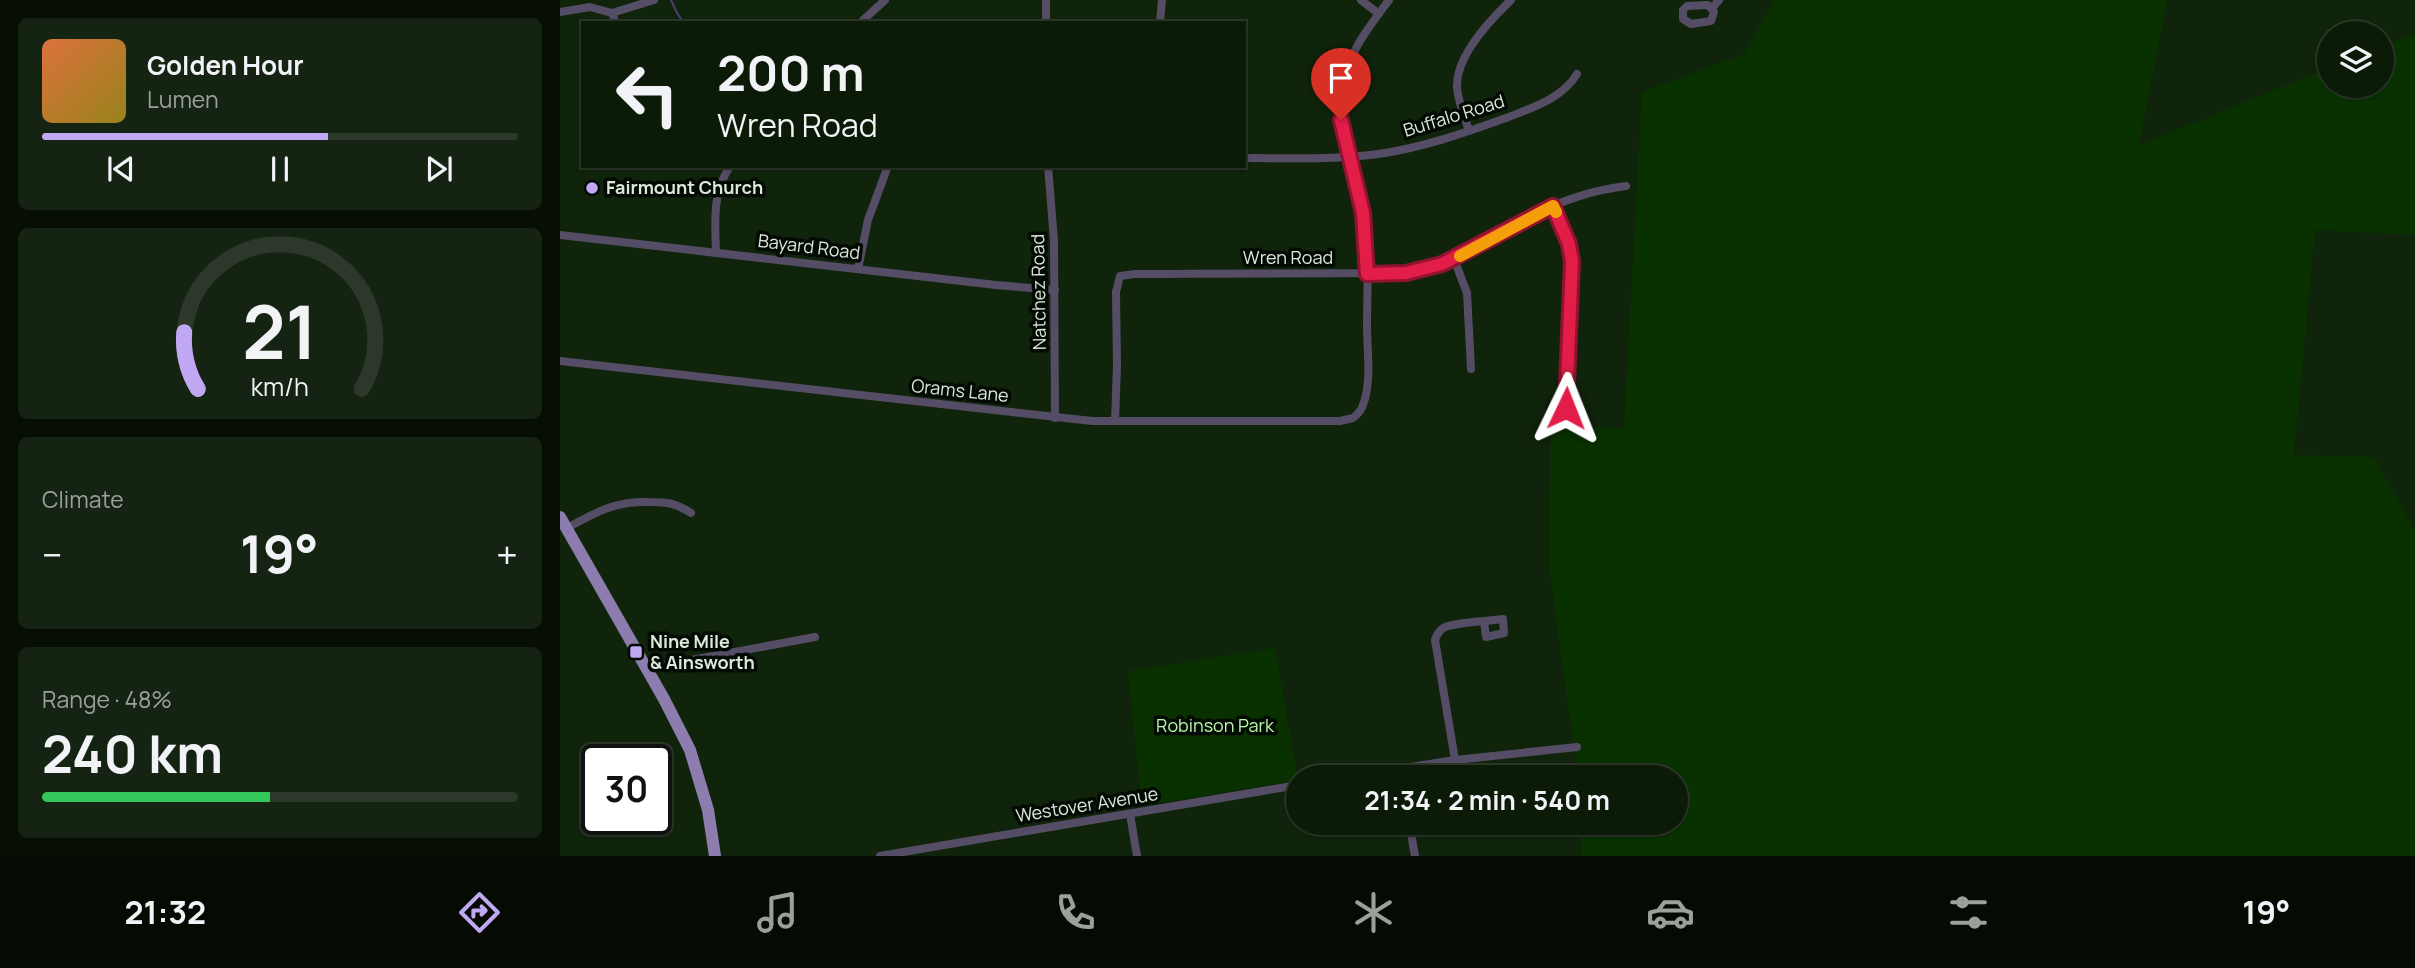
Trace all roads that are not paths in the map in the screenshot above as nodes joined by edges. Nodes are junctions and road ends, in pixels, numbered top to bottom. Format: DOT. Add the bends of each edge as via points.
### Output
graph roads {
  1 [pos="622,0"];
  2 [pos="654,0"];
  3 [pos="886,0"];
  4 [pos="1046,0"];
  5 [pos="1163,0"];
  6 [pos="1361,0"];
  7 [pos="1389,0"];
  8 [pos="1511,0"];
  9 [pos="1719,0"];
  10 [pos="584,4"];
  11 [pos="1712,8"];
  12 [pos="625,10"];
  13 [pos="560,12"];
  14 [pos="612,13"];
  15 [pos="1379,14"];
  16 [pos="615,21"];
  17 [pos="862,21"];
  18 [pos="1046,21"];
  19 [pos="1160,21"];
  20 [pos="1577,74"];
  21 [pos="1469,131"];
  22 [pos="1349,156"];
  23 [pos="1246,158"];
  24 [pos="729,168"];
  25 [pos="887,168"];
  26 [pos="1048,168"];
  27 [pos="1626,186"];
  28 [pos="1553,206"];
  29 [pos="560,235"];
  30 [pos="716,253"];
  31 [pos="1454,259"];
  32 [pos="858,269"];
  33 [pos="1367,274"];
  34 [pos="1055,290"];
  35 [pos="560,361"];
  36 [pos="1471,369"];
  37 [pos="1566,408"];
  38 [pos="1055,418"];
  39 [pos="1115,421"];
  40 [pos="691,513"];
  41 [pos="563,522"];
  42 [pos="1484,621"];
  43 [pos="815,637"];
  44 [pos="647,671"];
  45 [pos="1577,747"];
  46 [pos="1455,760"];
  47 [pos="1432,765"];
  48 [pos="1286,787"];
  49 [pos="1130,814"];
  50 [pos="1411,835"];
  51 [pos="715,856"];
  52 [pos="880,856"];
  53 [pos="1137,856"];
  54 [pos="1415,856"];
  1 -- 12 [label="street"];
  2 -- 12 [label="street"];
  3 -- 17 [label="street"];
  4 -- 18 [label="street"];
  5 -- 19 [label="street"];
  6 -- 15 [label="street"];
  7 -- 15 [label="street"];
  8 -- 21 [label="street" via="1486,27 1459,70 1458,94"];
  9 -- 11 [label="street"];
  10 -- 13 [label="street"];
  10 -- 14 [label="street"];
  12 -- 14 [label="street"];
  14 -- 16 [label="street"];
  15 -- 22 [label="street" via="1355,49 1343,79 1340,110"];
  20 -- 21 [label="street, Buffalo Road" via="1570,86 1538,105"];
  21 -- 22 [label="street, Buffalo Road" via="1413,148"];
  22 -- 23 [label="street, Buffalo Road"];
  22 -- 33 [label="street" via="1363,213"];
  24 -- 30 [label="street" via="715,200"];
  25 -- 32 [label="street" via="868,220"];
  26 -- 34 [label="street, Natchez Road"];
  27 -- 28 [label="street, Wren Road" via="1583,194"];
  28 -- 31 [label="street, Wren Road"];
  28 -- 37 [label="street" via="1572,261"];
  29 -- 30 [label="street, Bayard Road"];
  30 -- 32 [label="street, Bayard Road"];
  31 -- 33 [label="street, Wren Road" via="1425,270"];
  31 -- 36 [label="street" via="1467,293"];
  32 -- 34 [label="street, Bayard Road"];
  33 -- 39 [label="street, Orams Lane" via="1368,373 1363,404 1349,420"];
  33 -- 39 [label="street, Wren Road" via="1120,276"];
  34 -- 38 [label="street, Natchez Road"];
  35 -- 38 [label="street, Orams Lane"];
  38 -- 39 [label="street, Orams Lane"];
  40 -- 41 [label="street" via="677,504 632,501"];
  41 -- 44 [label="main road"];
  42 -- 46 [label="street" via="1446,626 1435,640"];
  43 -- 44 [label="street"];
  44 -- 51 [label="main road" via="695,762"];
  45 -- 46 [label="street"];
  46 -- 47 [label="street"];
  48 -- 49 [label="street, Westover Avenue"];
  49 -- 52 [label="street, Westover Avenue"];
  49 -- 53 [label="street"];
  50 -- 54 [label="street"];
}
